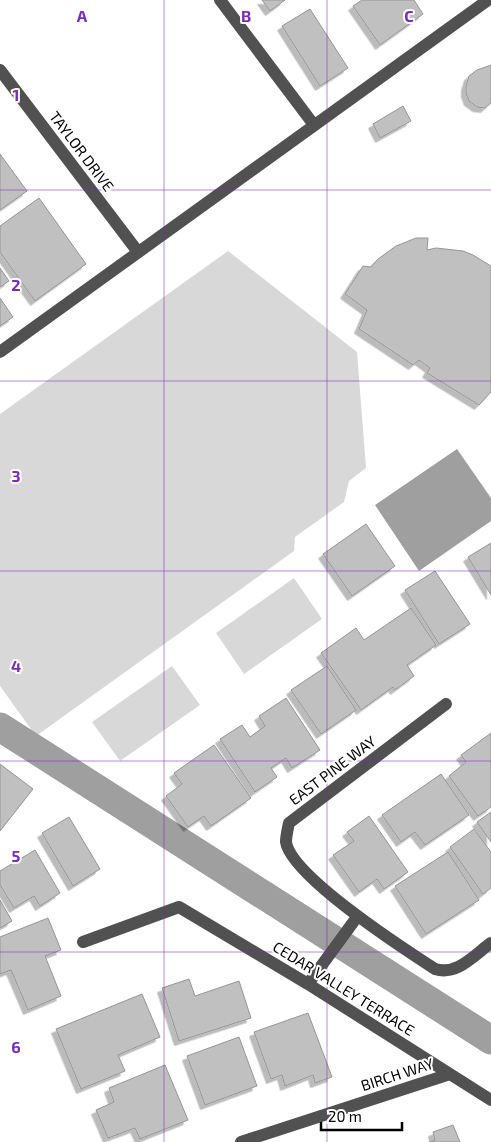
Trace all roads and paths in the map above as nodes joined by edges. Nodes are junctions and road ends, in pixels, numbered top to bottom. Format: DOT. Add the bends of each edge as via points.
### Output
graph roads {
  1 [pos="220,0"];
  2 [pos="482,1"];
  3 [pos="0,70"];
  4 [pos="314,125"];
  5 [pos="138,252"];
  6 [pos="0,352"];
  7 [pos="446,704"];
  8 [pos="357,916"];
  9 [pos="83,942"];
  10 [pos="491,943"];
  11 [pos="308,984"];
  12 [pos="450,1074"];
  13 [pos="491,1100"];
  14 [pos="241,1142"];
  1 -- 4 [label="street"];
  2 -- 4 [label="street"];
  3 -- 5 [label="street, TAYLOR DRIVE"];
  4 -- 5 [label="street"];
  5 -- 6 [label="street"];
  7 -- 8 [label="street, EAST PINE WAY" via="289,823 286,842 298,865"];
  8 -- 10 [label="street, EAST PINE WAY" via="435,970 445,972 457,968"];
  8 -- 11 [label="street"];
  9 -- 11 [label="street, CEDAR VALLEY TERRACE" via="179,907"];
  11 -- 12 [label="street, CEDAR VALLEY TERRACE"];
  12 -- 13 [label="street, CEDAR VALLEY TERRACE"];
  12 -- 14 [label="street, BIRCH WAY"];
}
